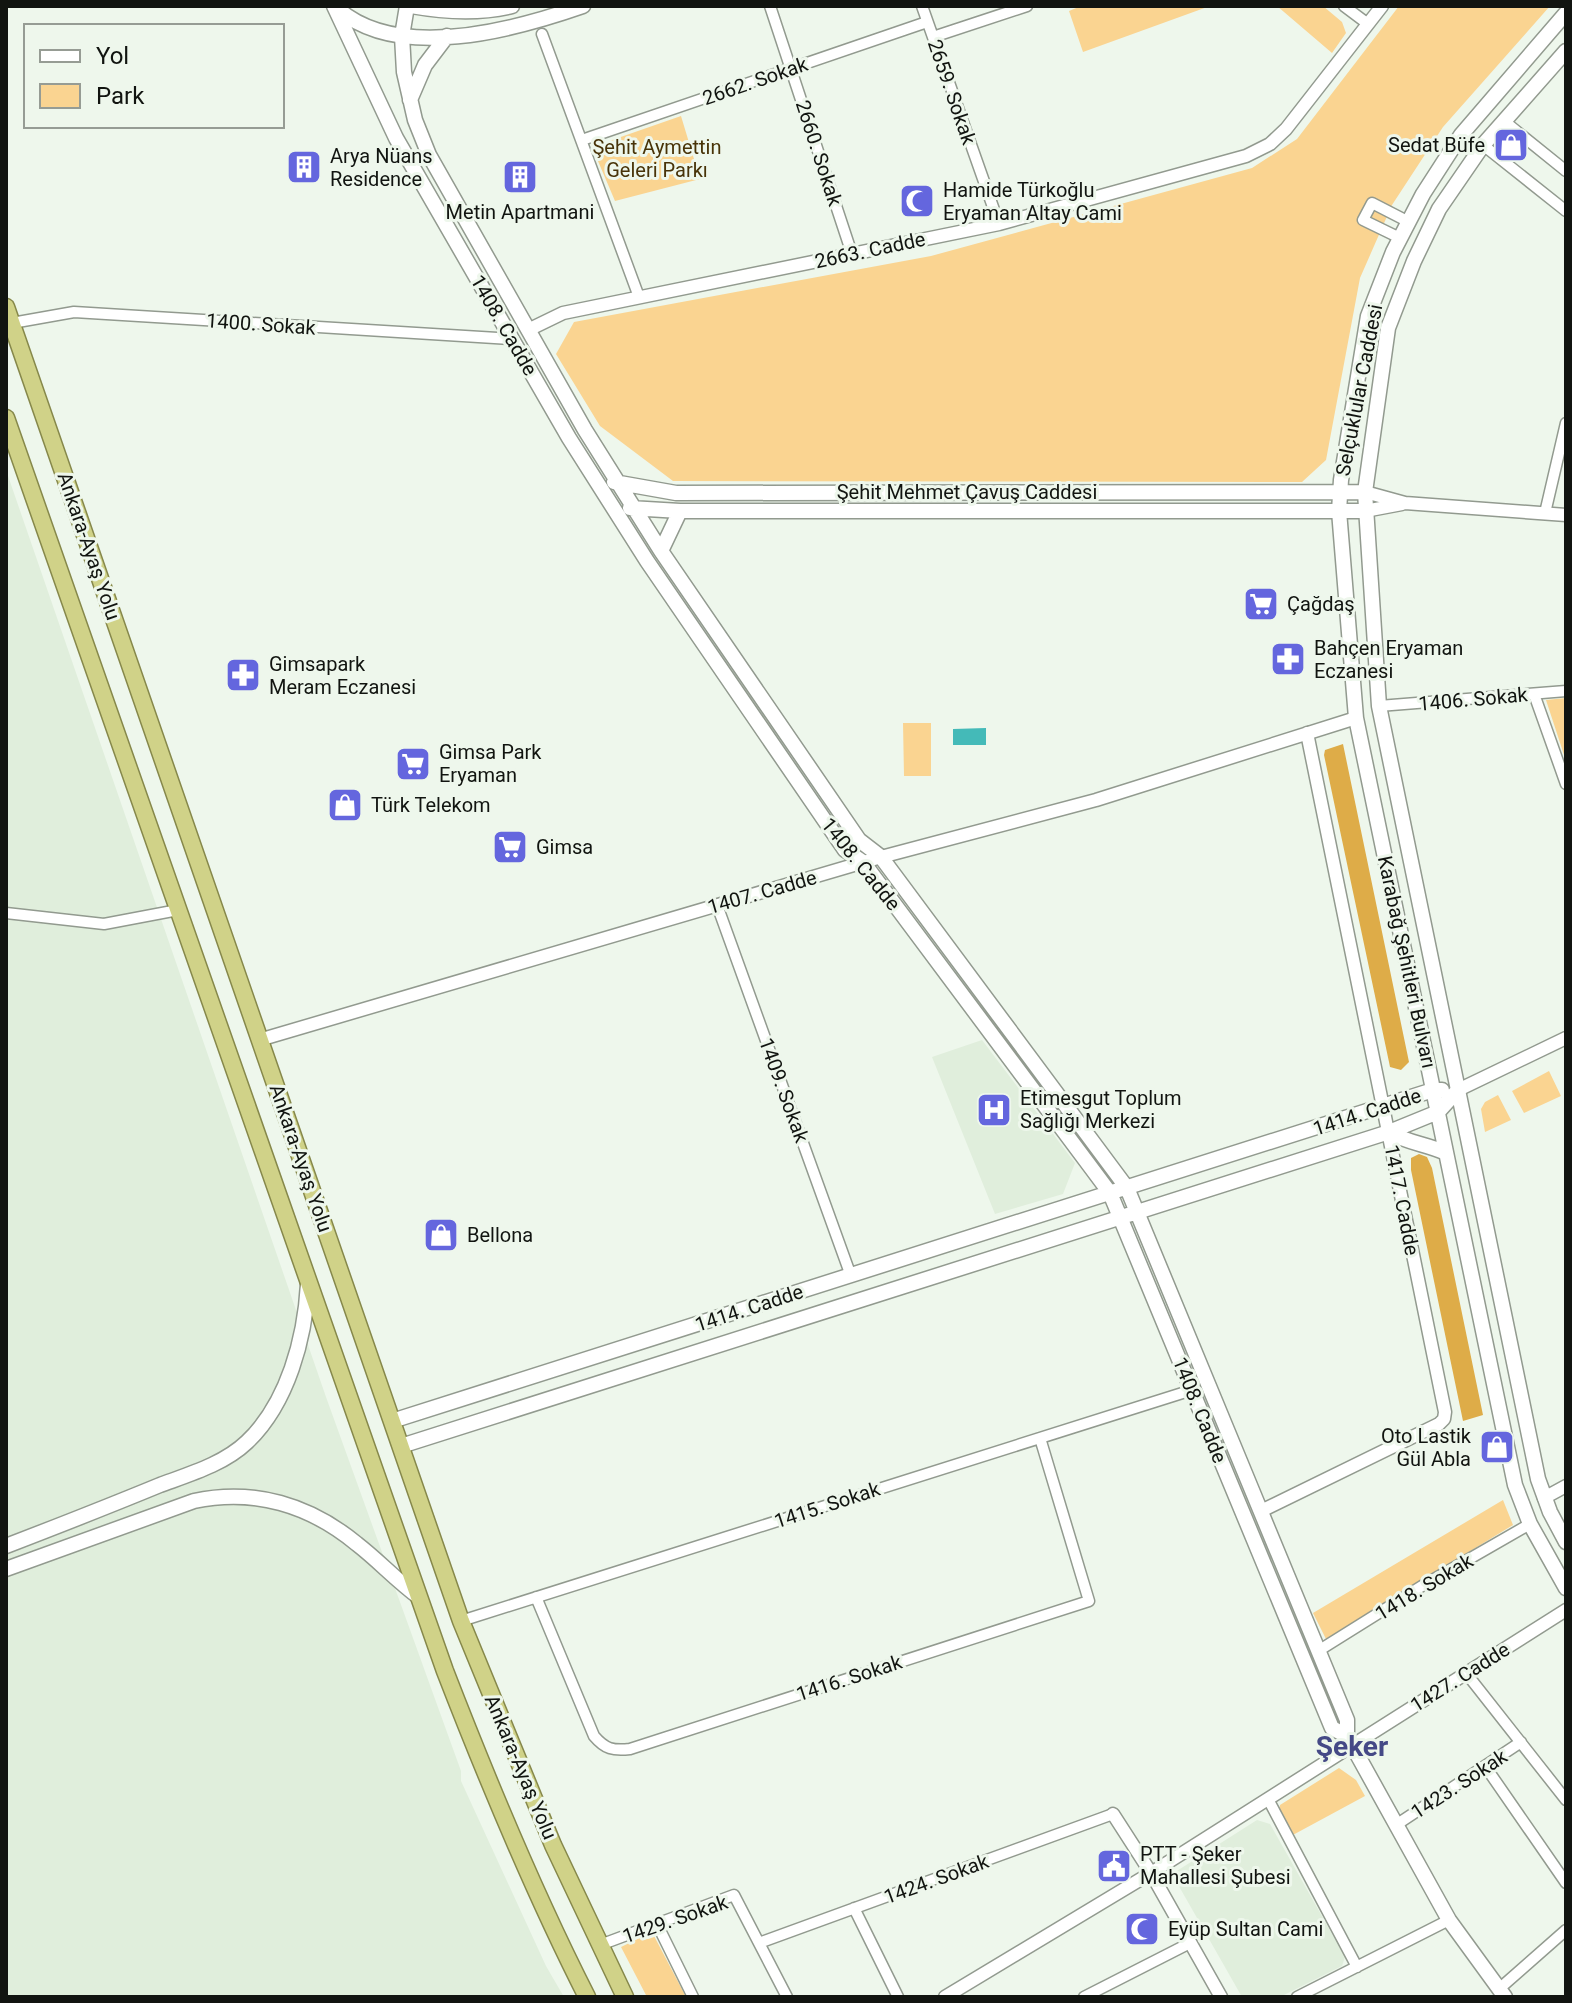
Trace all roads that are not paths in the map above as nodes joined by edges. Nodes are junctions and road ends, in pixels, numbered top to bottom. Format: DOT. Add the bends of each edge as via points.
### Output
graph roads {
  1 [pos="334,6"];
  2 [pos="409,6"];
  3 [pos="512,6"];
  4 [pos="583,6"];
  5 [pos="770,6"];
  6 [pos="922,6"];
  7 [pos="1027,6"];
  8 [pos="1344,6"];
  9 [pos="1382,6"];
  10 [pos="1566,13"];
  11 [pos="927,22"];
  12 [pos="1368,24"];
  13 [pos="542,34"];
  14 [pos="402,36"];
  15 [pos="447,36"];
  16 [pos="933,37"];
  17 [pos="1566,51"];
  18 [pos="791,69"];
  19 [pos="410,101"];
  20 [pos="1486,105"];
  21 [pos="1504,121"];
  22 [pos="582,140"];
  23 [pos="1483,145"];
  24 [pos="1566,171"];
  25 [pos="1566,211"];
  26 [pos="1409,222"];
  27 [pos="999,224"];
  28 [pos="1400,238"];
  29 [pos="852,254"];
  30 [pos="639,297"];
  31 [pos="9,315"];
  32 [pos="528,330"];
  33 [pos="512,339"];
  34 [pos="6,418"];
  35 [pos="1566,423"];
  36 [pos="594,478"];
  37 [pos="618,482"];
  38 [pos="1341,492"];
  39 [pos="1365,492"];
  40 [pos="1405,503"];
  41 [pos="613,507"];
  42 [pos="634,508"];
  43 [pos="680,511"];
  44 [pos="1339,511"];
  45 [pos="1365,511"];
  46 [pos="1545,513"];
  47 [pos="1566,515"];
  48 [pos="661,551"];
  49 [pos="1566,691"];
  50 [pos="1534,694"];
  51 [pos="1379,706"];
  52 [pos="1356,718"];
  53 [pos="1307,733"];
  54 [pos="1566,784"];
  55 [pos="881,857"];
  56 [pos="863,862"];
  57 [pos="717,905"];
  58 [pos="178,910"];
  59 [pos="6,913"];
  60 [pos="1566,1038"];
  61 [pos="259,1040"];
  62 [pos="1433,1090"];
  63 [pos="1458,1090"];
  64 [pos="1384,1106"];
  65 [pos="1438,1112"];
  66 [pos="1389,1132"];
  67 [pos="1446,1153"];
  68 [pos="1127,1188"];
  69 [pos="1110,1193"];
  70 [pos="1138,1212"];
  71 [pos="1121,1218"];
  72 [pos="851,1276"];
  73 [pos="308,1280"];
  74 [pos="1192,1390"];
  75 [pos="392,1421"];
  76 [pos="1040,1438"];
  77 [pos="401,1446"];
  78 [pos="1566,1486"];
  79 [pos="1544,1498"];
  80 [pos="1261,1511"];
  81 [pos="1530,1524"];
  82 [pos="1566,1542"];
  83 [pos="6,1546"];
  84 [pos="6,1569"];
  85 [pos="1566,1588"];
  86 [pos="419,1597"];
  87 [pos="536,1597"];
  88 [pos="1566,1610"];
  89 [pos="461,1621"];
  90 [pos="1318,1651"];
  91 [pos="1466,1673"];
  92 [pos="1349,1741"];
  93 [pos="1521,1742"];
  94 [pos="1485,1766"];
  95 [pos="1268,1799"];
  96 [pos="1566,1800"];
  97 [pos="1113,1814"];
  98 [pos="1396,1825"];
  99 [pos="1151,1873"];
  100 [pos="1566,1883"];
  101 [pos="854,1908"];
  102 [pos="1449,1920"];
  103 [pos="657,1924"];
  104 [pos="1566,1930"];
  105 [pos="759,1943"];
  106 [pos="1190,1943"];
  107 [pos="600,1945"];
  108 [pos="1357,1967"];
  109 [pos="1502,1993"];
  110 [pos="587,1997"];
  111 [pos="625,1997"];
  112 [pos="693,1997"];
  113 [pos="787,1997"];
  114 [pos="898,1997"];
  115 [pos="945,1997"];
  116 [pos="1084,1997"];
  117 [pos="1221,1997"];
  118 [pos="1297,1997"];
  1 -- 14 [label="main road" via="369,29"];
  1 -- 33 [label="main road, 1408. Cadde" via="396,138"];
  2 -- 3 [label="main road" via="486,12"];
  2 -- 14 [label="main road, 1408. Cadde"];
  4 -- 15 [label="main road" via="532,24"];
  5 -- 18 [label="street, 2660. Sokak"];
  6 -- 11 [label="street, 2659. Sokak"];
  7 -- 16 [label="street"];
  8 -- 12 [label="street"];
  9 -- 12 [label="street, 2663. Cadde"];
  10 -- 20 [label="main road, Selçuklular Caddesi"];
  11 -- 16 [label="street, 2659. Sokak"];
  11 -- 18 [label="street, 2662. Sokak"];
  12 -- 27 [label="street, 2663. Cadde" via="1270,144 1246,156"];
  13 -- 22 [label="street"];
  14 -- 15 [label="main road"];
  14 -- 19 [label="main road, 1408. Cadde"];
  15 -- 19 [label="main road" via="425,65"];
  16 -- 27 [label="street, 2659. Sokak"];
  17 -- 21 [label="main road, Selçuklular Caddesi"];
  18 -- 22 [label="street, 2662. Sokak"];
  18 -- 29 [label="street, 2660. Sokak"];
  19 -- 32 [label="main road, 1408. Cadde" via="429,155"];
  20 -- 21 [label="main road"];
  20 -- 26 [label="main road, Selçuklular Caddesi" via="1461,135"];
  21 -- 23 [label="main road, Selçuklular Caddesi"];
  21 -- 24 [label="street"];
  22 -- 30 [label="street"];
  23 -- 25 [label="street"];
  23 -- 39 [label="main road, Selçuklular Caddesi" via="1439,209 1388,328"];
  26 -- 28 [label="main road, Selçuklular Caddesi"];
  26 -- 28 [label="street" via="1372,203 1363,220"];
  27 -- 29 [label="street, 2663. Cadde"];
  28 -- 38 [label="main road, Selçuklular Caddesi" via="1368,316"];
  29 -- 30 [label="street, 2663. Cadde"];
  30 -- 32 [label="street, 2663. Cadde" via="563,313"];
  31 -- 33 [label="street, 1400. Sokak" via="74,312"];
  31 -- 61 [label="highway, Ankara-Ayaş Yolu"];
  32 -- 33 [label="main road"];
  32 -- 37 [label="main road, 1408. Cadde"];
  33 -- 36 [label="main road, 1408. Cadde"];
  34 -- 58 [label="highway, Ankara-Ayaş Yolu"];
  35 -- 46 [label="street"];
  36 -- 37 [label="main road, Şehit Mehmet Çavuş Caddesi"];
  36 -- 41 [label="main road, 1408. Cadde"];
  37 -- 38 [label="main road, Şehit Mehmet Çavuş Caddesi" via="676,493"];
  37 -- 42 [label="main road, 1408. Cadde"];
  38 -- 39 [label="main road, Şehit Mehmet Çavuş Caddesi"];
  38 -- 44 [label="main road, Selçuklular Caddesi"];
  39 -- 40 [label="street"];
  39 -- 45 [label="main road, Selçuklular Caddesi"];
  40 -- 45 [label="street"];
  40 -- 46 [label="street"];
  41 -- 42 [label="main road, Şehit Mehmet Çavuş Caddesi"];
  41 -- 56 [label="main road, 1408. Cadde" via="845,850"];
  42 -- 43 [label="main road, Şehit Mehmet Çavuş Caddesi"];
  42 -- 48 [label="main road, 1408. Cadde"];
  43 -- 44 [label="main road, Şehit Mehmet Çavuş Caddesi"];
  43 -- 48 [label="main road"];
  44 -- 45 [label="main road, Şehit Mehmet Çavuş Caddesi"];
  44 -- 52 [label="main road, Karabağ Şehitleri Bulvarı"];
  45 -- 51 [label="main road, Karabağ Şehitleri Bulvarı"];
  46 -- 47 [label="street"];
  48 -- 55 [label="main road, 1408. Cadde" via="859,840"];
  49 -- 50 [label="street, 1406. Sokak"];
  50 -- 51 [label="street, 1406. Sokak"];
  50 -- 54 [label="street"];
  51 -- 63 [label="main road, Karabağ Şehitleri Bulvarı"];
  52 -- 53 [label="street, 1407. Cadde"];
  52 -- 62 [label="main road, Karabağ Şehitleri Bulvarı"];
  53 -- 55 [label="street, 1407. Cadde" via="1096,800"];
  53 -- 64 [label="street, 1417. Cadde"];
  55 -- 56 [label="street, 1407. Cadde"];
  55 -- 68 [label="main road, 1408. Cadde"];
  56 -- 57 [label="street, 1407. Cadde"];
  56 -- 69 [label="main road, 1408. Cadde"];
  57 -- 61 [label="street, 1407. Cadde"];
  57 -- 72 [label="street, 1409. Sokak"];
  58 -- 59 [label="street" via="104,924"];
  58 -- 73 [label="highway, Ankara-Ayaş Yolu"];
  60 -- 63 [label="street"];
  61 -- 75 [label="highway, Ankara-Ayaş Yolu"];
  62 -- 63 [label="main road, 1414. Cadde"];
  62 -- 64 [label="main road, 1414. Cadde"];
  62 -- 65 [label="main road, Karabağ Şehitleri Bulvarı"];
  63 -- 65 [label="main road, 1414. Cadde"];
  63 -- 79 [label="main road, Karabağ Şehitleri Bulvarı"];
  64 -- 66 [label="street, 1417. Cadde"];
  64 -- 68 [label="main road, 1414. Cadde"];
  65 -- 66 [label="main road, 1414. Cadde"];
  65 -- 67 [label="main road, Karabağ Şehitleri Bulvarı"];
  66 -- 67 [label="main road"];
  66 -- 70 [label="main road, 1414. Cadde"];
  66 -- 80 [label="street, 1417. Cadde" via="1444,1419"];
  67 -- 81 [label="main road, Karabağ Şehitleri Bulvarı" via="1515,1485"];
  68 -- 69 [label="main road, 1414. Cadde"];
  68 -- 70 [label="main road, 1408. Cadde"];
  69 -- 71 [label="main road, 1408. Cadde"];
  69 -- 72 [label="main road, 1414. Cadde"];
  70 -- 71 [label="main road, 1414. Cadde"];
  70 -- 80 [label="main road, 1408. Cadde"];
  71 -- 74 [label="main road, 1408. Cadde"];
  71 -- 77 [label="main road, 1414. Cadde"];
  72 -- 75 [label="main road, 1414. Cadde"];
  73 -- 83 [label="main road" via="294,1361 249,1441 207,1467"];
  73 -- 86 [label="highway, Ankara-Ayaş Yolu"];
  74 -- 76 [label="street, 1415. Sokak"];
  74 -- 92 [label="main road, 1408. Cadde" via="1332,1728"];
  75 -- 77 [label="highway, Ankara-Ayaş Yolu"];
  76 -- 87 [label="street, 1415. Sokak"];
  76 -- 87 [label="street, 1416. Sokak" via="1089,1601 630,1749 604,1747 594,1736"];
  77 -- 89 [label="highway, Ankara-Ayaş Yolu"];
  78 -- 79 [label="street"];
  79 -- 82 [label="main road, Karabağ Şehitleri Bulvarı"];
  80 -- 90 [label="main road, 1408. Cadde"];
  81 -- 85 [label="main road, Karabağ Şehitleri Bulvarı"];
  81 -- 90 [label="street, 1418. Sokak"];
  84 -- 86 [label="main road" via="194,1501 248,1496 326,1521"];
  86 -- 110 [label="highway, Ankara-Ayaş Yolu" via="492,1792"];
  87 -- 89 [label="street, 1415. Sokak"];
  88 -- 91 [label="street, 1427. Cadde"];
  89 -- 107 [label="highway, Ankara-Ayaş Yolu"];
  90 -- 92 [label="main road, 1408. Cadde" via="1347,1720"];
  91 -- 92 [label="street, 1427. Cadde"];
  91 -- 93 [label="street"];
  92 -- 95 [label="street, 1427. Cadde"];
  92 -- 98 [label="main road, 1408. Cadde"];
  93 -- 94 [label="street, 1423. Sokak"];
  93 -- 96 [label="street"];
  94 -- 98 [label="street, 1423. Sokak"];
  94 -- 100 [label="street"];
  95 -- 99 [label="street, 1427. Cadde"];
  95 -- 108 [label="street"];
  97 -- 99 [label="street"];
  97 -- 101 [label="street, 1424. Sokak"];
  98 -- 102 [label="main road, 1408. Cadde"];
  99 -- 106 [label="street"];
  99 -- 115 [label="street, 1427. Cadde"];
  101 -- 105 [label="street, 1424. Sokak"];
  101 -- 114 [label="street"];
  102 -- 108 [label="street"];
  102 -- 109 [label="main road, 1408. Cadde"];
  103 -- 105 [label="street, 1429. Sokak" via="734,1895"];
  103 -- 107 [label="street, 1429. Sokak"];
  103 -- 112 [label="street"];
  104 -- 109 [label="street"];
  105 -- 113 [label="street, 1429. Sokak"];
  106 -- 116 [label="street"];
  106 -- 117 [label="street"];
  107 -- 111 [label="highway, Ankara-Ayaş Yolu"];
  108 -- 118 [label="street"];
}
